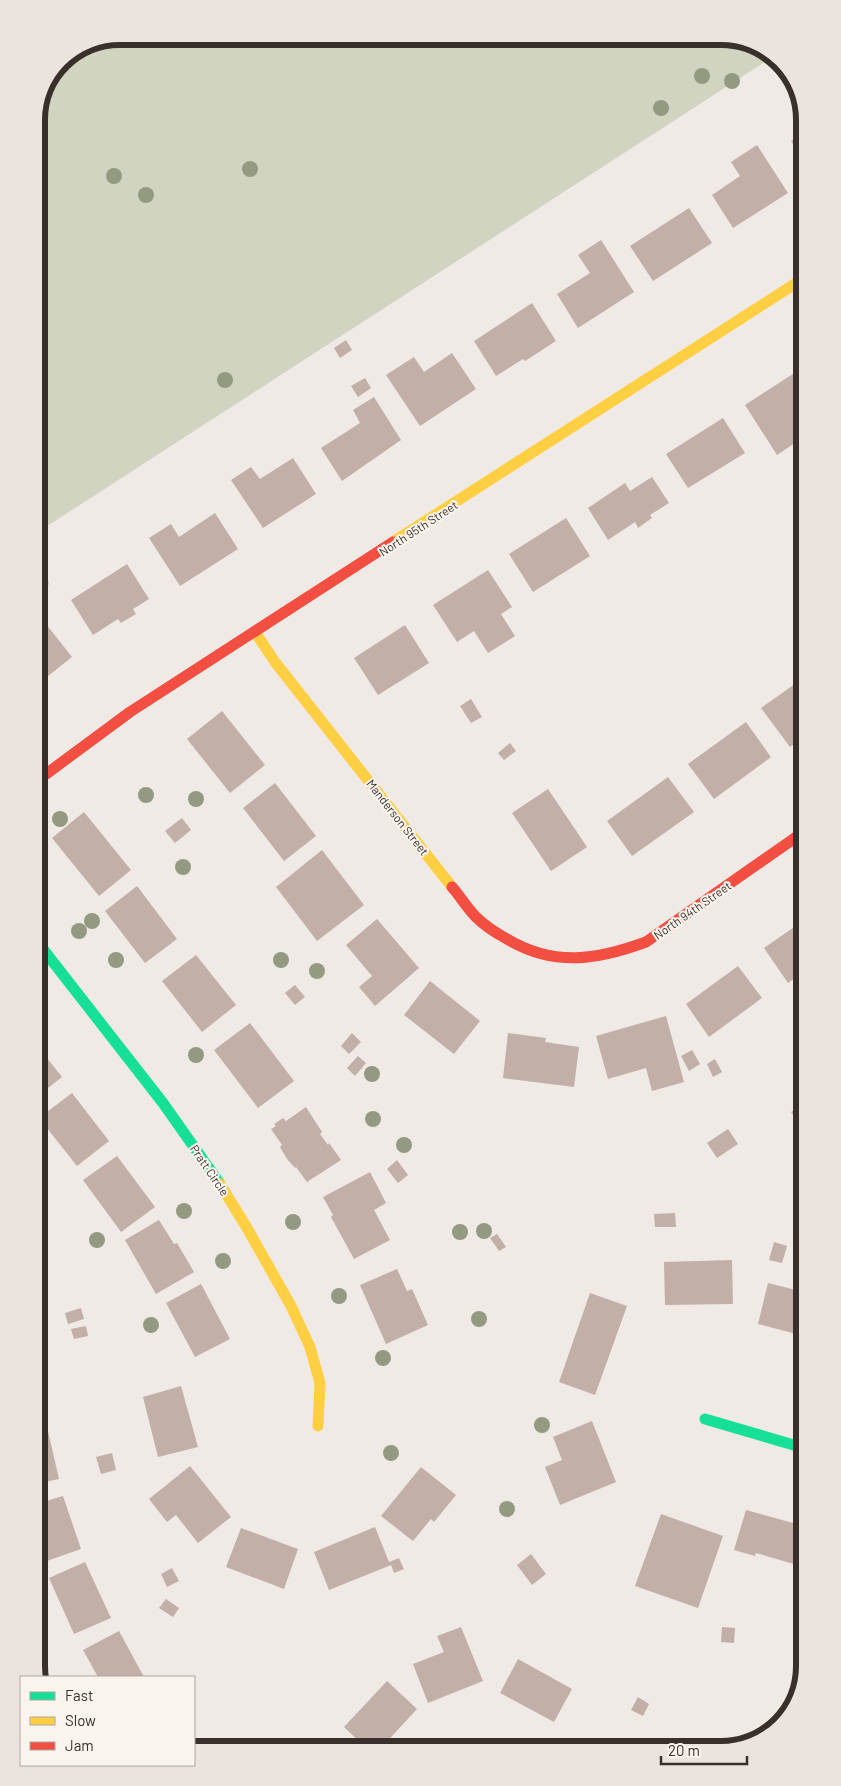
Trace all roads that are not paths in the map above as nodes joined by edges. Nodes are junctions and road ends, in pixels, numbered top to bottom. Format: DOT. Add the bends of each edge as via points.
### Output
graph roads {
  1 [pos="796,283"];
  2 [pos="255,632"];
  3 [pos="45,775"];
  4 [pos="796,837"];
  5 [pos="45,952"];
  6 [pos="571,960"];
  7 [pos="705,1420"];
  8 [pos="318,1426"];
  9 [pos="796,1446"];
  1 -- 2 [label="street, North 95th Street"];
  2 -- 3 [label="street, North 95th Street" via="130,712"];
  2 -- 6 [label="street, Manderson Street" via="275,662 476,917 521,948"];
  4 -- 6 [label="street, North 94th Street" via="646,942 600,958"];
  5 -- 8 [label="street, Pratt Circle" via="163,1103 247,1228 291,1306 310,1348 320,1383"];
  7 -- 9 [label="street"];
}
